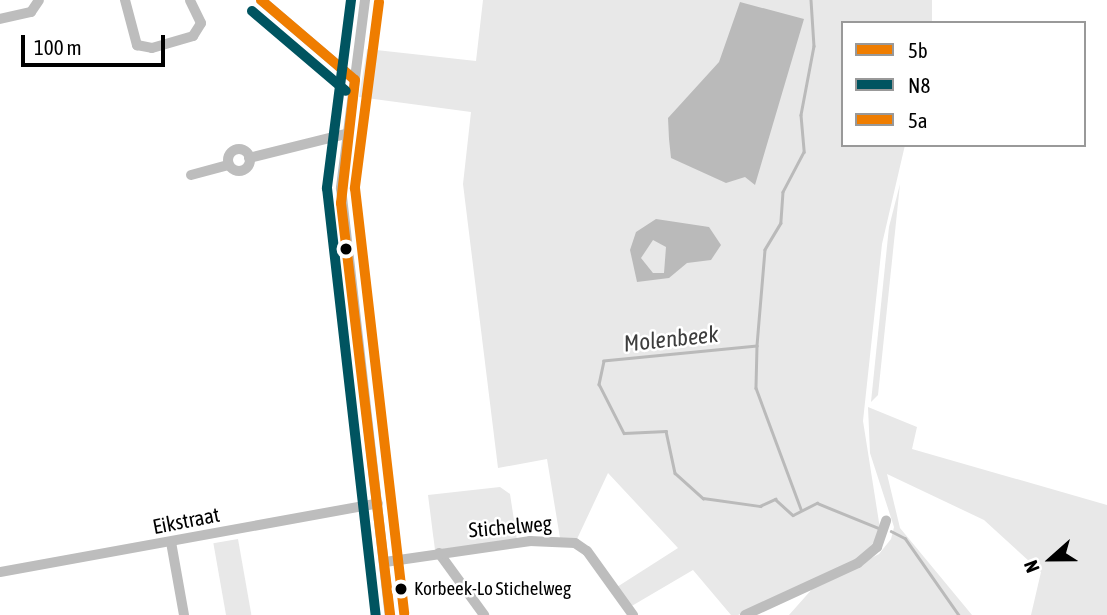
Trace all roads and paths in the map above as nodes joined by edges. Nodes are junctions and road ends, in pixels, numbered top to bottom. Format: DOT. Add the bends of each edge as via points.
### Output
graph roads {
  1 [pos="38,0"];
  2 [pos="125,0"];
  3 [pos="190,0"];
  4 [pos="261,0"];
  5 [pos="365,0"];
  6 [pos="0,19"];
  7 [pos="355,80"];
  8 [pos="346,134"];
  9 [pos="249,158"];
  10 [pos="229,164"];
  11 [pos="191,175"];
  12 [pos="378,503"];
  13 [pos="886,521"];
  14 [pos="172,542"];
  15 [pos="439,553"];
  16 [pos="385,562"];
  17 [pos="0,572"];
  18 [pos="184,615"];
  19 [pos="390,615"];
  20 [pos="484,615"];
  21 [pos="632,615"];
  22 [pos="745,615"];
  1 -- 6 [label="street" via="31,12"];
  2 -- 3 [label="street" via="137,45 152,48 193,36 201,23"];
  4 -- 7 [label="street"];
  5 -- 7 [label="street"];
  7 -- 8 [label="street"];
  8 -- 9 [label="street"];
  8 -- 12 [label="street" via="341,203"];
  9 -- 10 [label="street" via="241,171"];
  9 -- 10 [label="street" via="235,150"];
  10 -- 11 [label="street"];
  12 -- 14 [label="street, Eikstraat"];
  12 -- 16 [label="street"];
  13 -- 22 [label="street" via="877,547 858,563"];
  14 -- 17 [label="street, Eikstraat"];
  14 -- 18 [label="street"];
  15 -- 16 [label="street, Stichelweg"];
  15 -- 20 [label="street"];
  15 -- 21 [label="street, Stichelweg" via="530,541 575,543 587,551"];
  16 -- 19 [label="street"];
}
